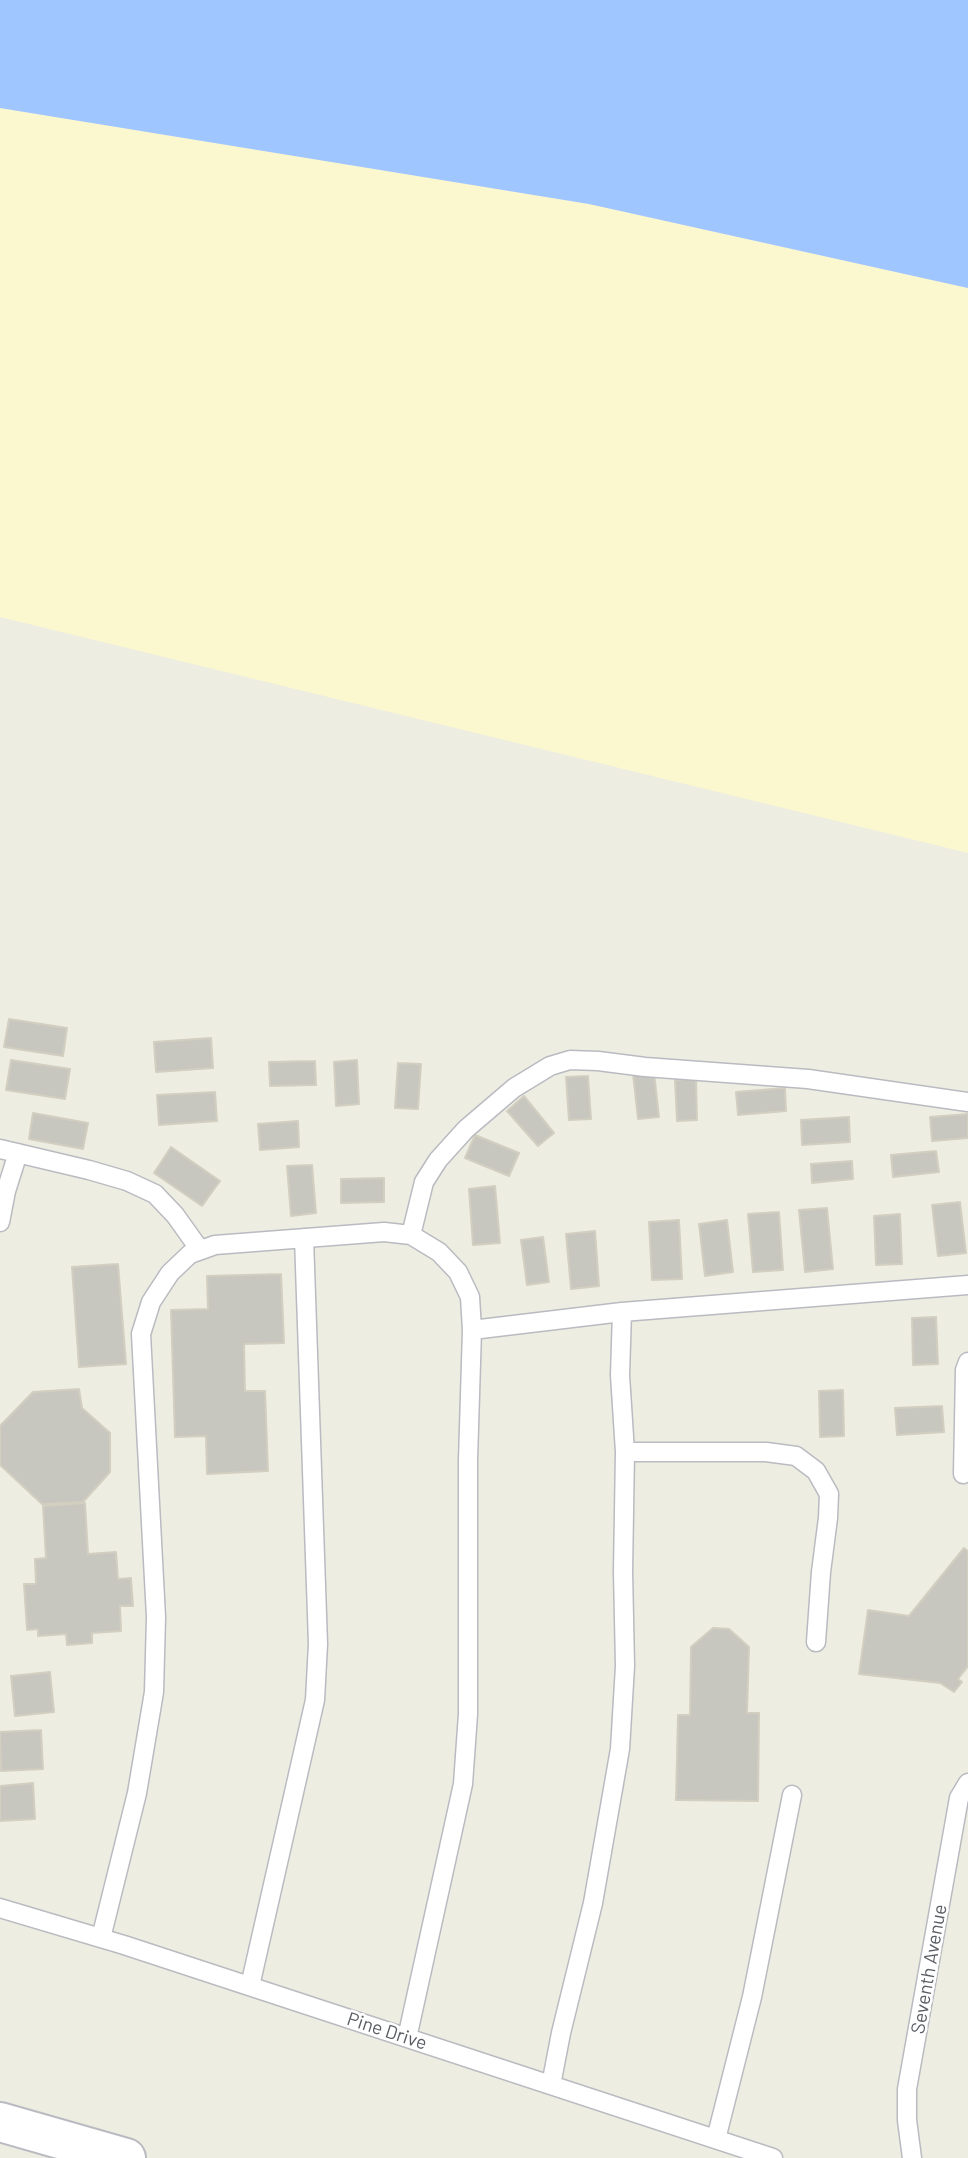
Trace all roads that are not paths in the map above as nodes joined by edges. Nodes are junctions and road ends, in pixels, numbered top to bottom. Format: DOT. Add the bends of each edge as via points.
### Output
graph roads {
  1 [pos="968,1102"];
  2 [pos="9,1151"];
  3 [pos="0,1222"];
  4 [pos="411,1235"];
  5 [pos="304,1238"];
  6 [pos="200,1250"];
  7 [pos="968,1285"];
  8 [pos="622,1312"];
  9 [pos="472,1330"];
  10 [pos="968,1362"];
  11 [pos="625,1452"];
  12 [pos="963,1474"];
  13 [pos="816,1642"];
  14 [pos="968,1783"];
  15 [pos="792,1794"];
  16 [pos="0,1908"];
  17 [pos="101,1938"];
  18 [pos="250,1986"];
  19 [pos="407,2038"];
  20 [pos="551,2085"];
  21 [pos="0,2122"];
  22 [pos="716,2139"];
  23 [pos="126,2158"];
  24 [pos="773,2158"];
  25 [pos="912,2158"];
  1 -- 4 [label="lane" via="807,1079 570,1060 550,1066 514,1088 466,1129 424,1182"];
  2 -- 3 [label="lane"];
  2 -- 6 [label="lane" via="114,1177 155,1194"];
  4 -- 5 [label="lane" via="384,1232"];
  4 -- 9 [label="lane" via="439,1252 458,1272 470,1297"];
  5 -- 6 [label="lane"];
  5 -- 18 [label="lane" via="318,1644 315,1700"];
  6 -- 17 [label="lane" via="170,1273 151,1302 141,1334 156,1617 154,1692 137,1793"];
  7 -- 8 [label="lane"];
  8 -- 9 [label="lane"];
  8 -- 11 [label="lane"];
  9 -- 19 [label="lane" via="468,1714 463,1784"];
  10 -- 12 [label="lane"];
  11 -- 13 [label="lane" via="766,1452 796,1456 816,1471 829,1494"];
  11 -- 20 [label="lane" via="625,1666 620,1749 593,1903"];
  14 -- 25 [label="lane, Seventh Avenue" via="959,1798 907,2089"];
  15 -- 22 [label="lane" via="752,1997"];
  16 -- 17 [label="lane, Pine Drive"];
  17 -- 18 [label="lane, Pine Drive"];
  18 -- 19 [label="lane, Pine Drive"];
  19 -- 20 [label="lane, Pine Drive"];
  20 -- 22 [label="lane, Pine Drive"];
  21 -- 23 [label="street"];
  22 -- 24 [label="lane, Pine Drive"];
}
